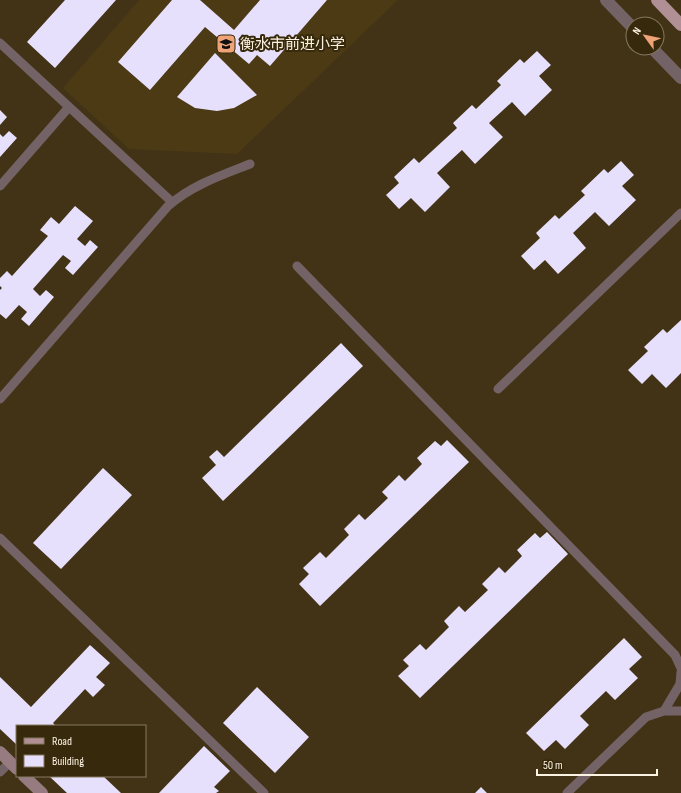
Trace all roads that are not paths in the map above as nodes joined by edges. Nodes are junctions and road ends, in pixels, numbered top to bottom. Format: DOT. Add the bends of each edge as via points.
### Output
graph roads {
  1 [pos="606,0"];
  2 [pos="657,0"];
  3 [pos="625,20"];
  4 [pos="681,25"];
  5 [pos="0,43"];
  6 [pos="660,56"];
  7 [pos="681,78"];
  8 [pos="69,107"];
  9 [pos="250,164"];
  10 [pos="0,186"];
  11 [pos="172,202"];
  12 [pos="681,213"];
  13 [pos="297,266"];
  14 [pos="498,389"];
  15 [pos="0,399"];
  16 [pos="0,538"];
  17 [pos="681,668"];
  18 [pos="681,672"];
  19 [pos="664,711"];
  20 [pos="681,711"];
  21 [pos="0,752"];
  22 [pos="13,765"];
  23 [pos="0,772"];
  24 [pos="25,777"];
  25 [pos="42,793"];
  26 [pos="264,793"];
  27 [pos="567,793"];
  1 -- 3 [label="street"];
  2 -- 4 [label="main road"];
  5 -- 8 [label="lane"];
  6 -- 7 [label="street"];
  8 -- 10 [label="lane"];
  8 -- 11 [label="lane"];
  9 -- 11 [label="lane" via="207,181"];
  11 -- 15 [label="lane"];
  12 -- 14 [label="lane"];
  13 -- 17 [label="lane" via="670,649"];
  16 -- 26 [label="lane"];
  18 -- 19 [label="lane" via="680,684"];
  19 -- 20 [label="lane"];
  19 -- 27 [label="lane" via="646,717"];
  21 -- 22 [label="street"];
  22 -- 23 [label="lane"];
  24 -- 25 [label="street"];
}
